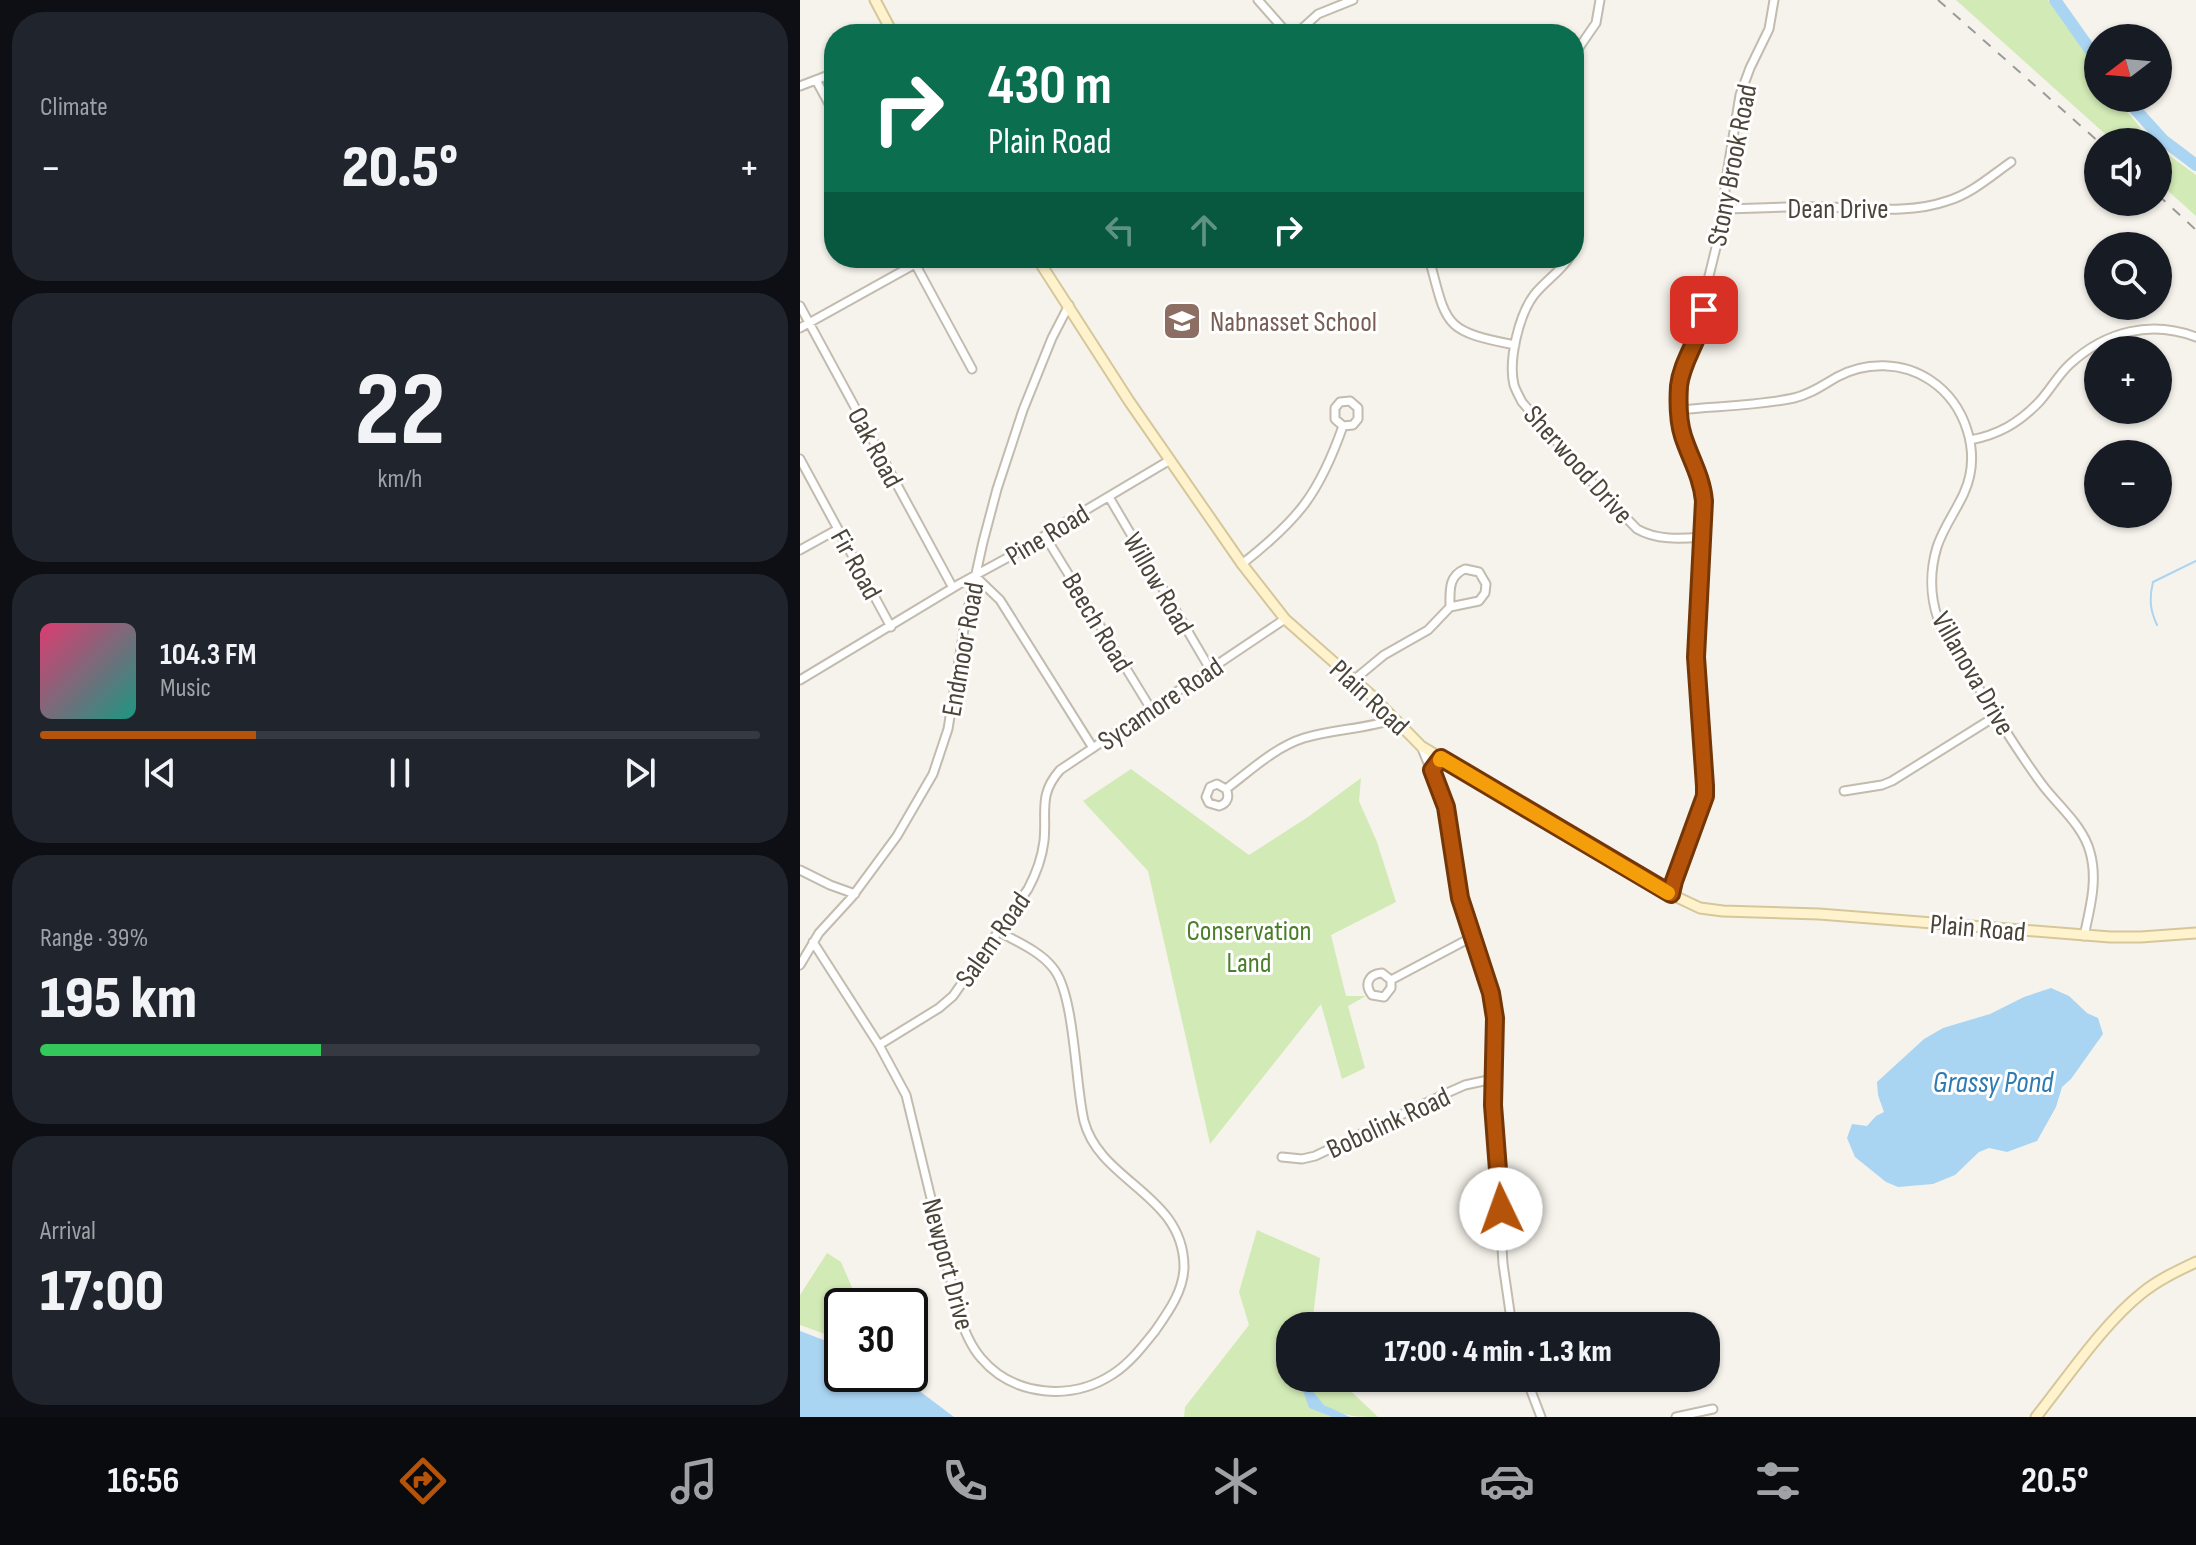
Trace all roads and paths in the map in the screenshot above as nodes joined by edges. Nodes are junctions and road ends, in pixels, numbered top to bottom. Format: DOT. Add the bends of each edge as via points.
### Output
graph roads {
  1 [pos="875,0"];
  2 [pos="1258,0"];
  3 [pos="1353,0"];
  4 [pos="1600,0"];
  5 [pos="1774,0"];
  6 [pos="888,24"];
  7 [pos="1279,24"];
  8 [pos="1308,24"];
  9 [pos="1584,40"];
  10 [pos="824,77"];
  11 [pos="816,80"];
  12 [pos="800,86"];
  13 [pos="824,95"];
  14 [pos="2011,162"];
  15 [pos="1724,209"];
  16 [pos="901,268"];
  17 [pos="917,268"];
  18 [pos="1044,268"];
  19 [pos="1432,268"];
  20 [pos="1560,268"];
  21 [pos="1069,305"];
  22 [pos="800,306"];
  23 [pos="809,323"];
  24 [pos="800,328"];
  25 [pos="2196,337"];
  26 [pos="1515,345"];
  27 [pos="972,369"];
  28 [pos="1679,410"];
  29 [pos="1343,426"];
  30 [pos="1970,440"];
  31 [pos="800,459"];
  32 [pos="1170,460"];
  33 [pos="1109,497"];
  34 [pos="838,529"];
  35 [pos="1045,536"];
  36 [pos="1701,537"];
  37 [pos="800,550"];
  38 [pos="1242,564"];
  39 [pos="975,576"];
  40 [pos="953,588"];
  41 [pos="1450,607"];
  42 [pos="1285,619"];
  43 [pos="891,627"];
  44 [pos="1210,669"];
  45 [pos="802,676"];
  46 [pos="1355,679"];
  47 [pos="1151,709"];
  48 [pos="1996,716"];
  49 [pos="1395,719"];
  50 [pos="1421,746"];
  51 [pos="1093,748"];
  52 [pos="1441,758"];
  53 [pos="1432,770"];
  54 [pos="1226,789"];
  55 [pos="1844,791"];
  56 [pos="1045,795"];
  57 [pos="800,870"];
  58 [pos="855,894"];
  59 [pos="1671,894"];
  60 [pos="998,931"];
  61 [pos="2196,933"];
  62 [pos="1474,936"];
  63 [pos="2084,936"];
  64 [pos="813,942"];
  65 [pos="800,965"];
  66 [pos="1391,980"];
  67 [pos="879,1045"];
  68 [pos="1493,1079"];
  69 [pos="1282,1157"];
  70 [pos="2196,1262"];
  71 [pos="1510,1312"];
  72 [pos="1531,1392"];
  73 [pos="1713,1409"];
  74 [pos="1541,1417"];
  75 [pos="1676,1417"];
  76 [pos="2036,1417"];
  1 -- 6 [label="main road"];
  2 -- 7 [label="street"];
  3 -- 8 [label="street"];
  4 -- 9 [label="street" via="1596,23"];
  5 -- 15 [label="street, Stony Brook Road" via="1769,29 1740,95"];
  10 -- 11 [label="street"];
  11 -- 12 [label="street"];
  11 -- 13 [label="street"];
  14 -- 15 [label="street, Dean Drive" via="1976,187 1929,207"];
  15 -- 28 [label="street, Stony Brook Road" via="1702,322 1680,379"];
  16 -- 23 [label="street"];
  17 -- 27 [label="street"];
  18 -- 21 [label="main road, Plain Road"];
  19 -- 26 [label="street" via="1442,308 1454,325 1474,336"];
  20 -- 26 [label="street, Sherwood Drive" via="1532,297"];
  21 -- 32 [label="main road, Plain Road"];
  21 -- 39 [label="street, Endmoor Road" via="1005,461"];
  22 -- 23 [label="street, Oak Road"];
  23 -- 24 [label="street"];
  23 -- 40 [label="street, Oak Road"];
  25 -- 30 [label="street" via="2159,328 2116,336 2069,364 2017,422 2000,433"];
  26 -- 36 [label="street, Sherwood Drive" via="1513,383 1522,402 1628,520 1656,536"];
  28 -- 30 [label="street, Villanova Drive" via="1801,396 1851,371 1887,366 1914,372 1938,386 1961,414"];
  28 -- 36 [label="street, Stony Brook Road" via="1703,492"];
  29 -- 38 [label="street" via="1311,499"];
  30 -- 48 [label="street, Villanova Drive" via="1969,477 1937,546 1932,586 1942,627"];
  31 -- 34 [label="street, Fir Road"];
  32 -- 33 [label="street, Pine Road"];
  32 -- 38 [label="main road, Plain Road"];
  33 -- 35 [label="street, Pine Road"];
  33 -- 44 [label="street, Willow Road"];
  34 -- 37 [label="street"];
  34 -- 43 [label="street, Fir Road"];
  35 -- 39 [label="street, Pine Road"];
  35 -- 47 [label="street, Beech Road"];
  36 -- 59 [label="street, Stony Brook Road" via="1696,657 1705,796"];
  38 -- 42 [label="main road, Plain Road"];
  39 -- 40 [label="street, Pine Road"];
  39 -- 51 [label="street" via="1000,600"];
  39 -- 58 [label="street, Endmoor Road" via="948,729 933,774"];
  40 -- 43 [label="street, Pine Road"];
  41 -- 41 [label="street" via="1453,577 1465,569 1479,572 1486,584 1482,598"];
  41 -- 46 [label="street" via="1428,630"];
  42 -- 44 [label="street, Sycamore Road"];
  42 -- 46 [label="main road, Plain Road"];
  43 -- 45 [label="street, Pine Road"];
  44 -- 47 [label="street, Sycamore Road"];
  46 -- 49 [label="main road, Plain Road"];
  47 -- 51 [label="street, Sycamore Road"];
  48 -- 55 [label="street" via="1892,781"];
  48 -- 63 [label="street, Villanova Drive" via="2087,844 2094,886"];
  49 -- 50 [label="main road, Plain Road"];
  49 -- 54 [label="street" via="1295,742"];
  50 -- 52 [label="main road, Plain Road"];
  50 -- 53 [label="street"];
  51 -- 56 [label="street, Sycamore Road" via="1060,770"];
  52 -- 53 [label="street"];
  52 -- 59 [label="main road, Plain Road"];
  53 -- 62 [label="street" via="1446,807 1460,898"];
  56 -- 60 [label="street, Salem Road" via="1039,865"];
  57 -- 58 [label="street"];
  58 -- 64 [label="street, Endmoor Road"];
  59 -- 63 [label="main road, Plain Road" via="1700,908 1723,911"];
  60 -- 67 [label="street, Salem Road" via="953,996"];
  60 -- 67 [label="street, Newport Drive" via="1046,960 1059,976 1089,1134 1103,1155 1163,1210 1179,1235 1183,1280 1173,1303 1138,1351 1111,1376 1080,1389 1042,1391 1003,1377 973,1348 958,1310 910,1109"];
  61 -- 63 [label="main road, Plain Road"];
  62 -- 66 [label="street"];
  62 -- 68 [label="street" via="1495,1018"];
  64 -- 65 [label="street, Endmoor Road"];
  64 -- 67 [label="street, Newport Drive"];
  68 -- 69 [label="street, Bobolink Road" via="1465,1085 1315,1156"];
  68 -- 71 [label="street"];
  70 -- 76 [label="main road" via="2130,1303"];
  72 -- 74 [label="street"];
  73 -- 75 [label="street"];
}
